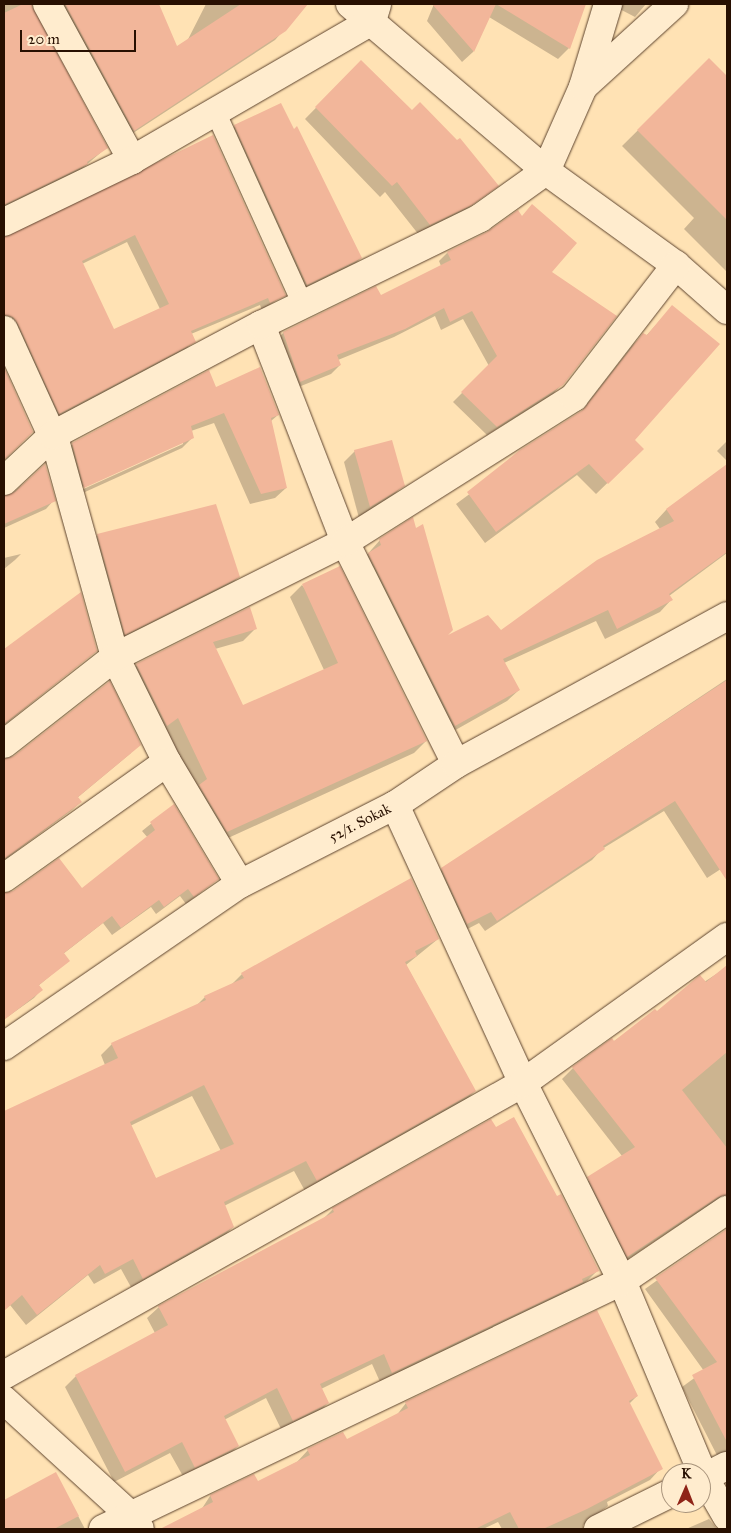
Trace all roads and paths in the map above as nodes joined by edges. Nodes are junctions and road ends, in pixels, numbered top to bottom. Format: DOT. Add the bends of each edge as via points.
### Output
graph roads {
  1 [pos="47,4"];
  2 [pos="350,4"];
  3 [pos="608,4"];
  4 [pos="674,4"];
  5 [pos="375,12"];
  6 [pos="583,87"];
  7 [pos="215,111"];
  8 [pos="132,160"];
  9 [pos="546,171"];
  10 [pos="4,222"];
  11 [pos="676,265"];
  12 [pos="303,305"];
  13 [pos="727,310"];
  14 [pos="261,325"];
  15 [pos="4,330"];
  16 [pos="53,435"];
  17 [pos="4,481"];
  18 [pos="345,542"];
  19 [pos="727,616"];
  20 [pos="115,657"];
  21 [pos="4,744"];
  22 [pos="167,762"];
  23 [pos="456,764"];
  24 [pos="395,805"];
  25 [pos="4,878"];
  26 [pos="240,884"];
  27 [pos="727,937"];
  28 [pos="4,1046"];
  29 [pos="523,1083"];
  30 [pos="727,1210"];
  31 [pos="622,1281"];
  32 [pos="4,1375"];
  33 [pos="4,1400"];
  34 [pos="706,1463"];
  35 [pos="711,1474"];
  36 [pos="661,1498"];
  37 [pos="727,1517"];
  38 [pos="136,1523"];
  39 [pos="103,1529"];
  40 [pos="598,1529"];
  1 -- 8 [label="street"];
  2 -- 5 [label="street"];
  3 -- 6 [label="street"];
  4 -- 6 [label="street"];
  5 -- 7 [label="street"];
  5 -- 9 [label="street"];
  6 -- 9 [label="street"];
  7 -- 8 [label="street"];
  7 -- 12 [label="lane"];
  8 -- 10 [label="street"];
  9 -- 11 [label="street"];
  9 -- 12 [label="street" via="480,218"];
  11 -- 13 [label="street"];
  11 -- 18 [label="street" via="574,397"];
  12 -- 14 [label="street"];
  14 -- 16 [label="street"];
  14 -- 18 [label="street"];
  15 -- 16 [label="street"];
  16 -- 17 [label="street"];
  16 -- 20 [label="street"];
  18 -- 20 [label="street"];
  18 -- 23 [label="street"];
  19 -- 23 [label="street, 52/1. Sokak"];
  20 -- 21 [label="street"];
  20 -- 22 [label="street"];
  22 -- 25 [label="street"];
  22 -- 26 [label="street"];
  23 -- 24 [label="street, 52/1. Sokak"];
  24 -- 26 [label="street, 52/1. Sokak"];
  24 -- 29 [label="street"];
  26 -- 28 [label="street, 52/1. Sokak"];
  27 -- 29 [label="street"];
  29 -- 31 [label="street"];
  29 -- 32 [label="street"];
  30 -- 31 [label="street"];
  31 -- 34 [label="street"];
  31 -- 38 [label="street"];
  33 -- 38 [label="street"];
  35 -- 37 [label="street"];
  36 -- 40 [label="street"];
  38 -- 39 [label="street"];
}
